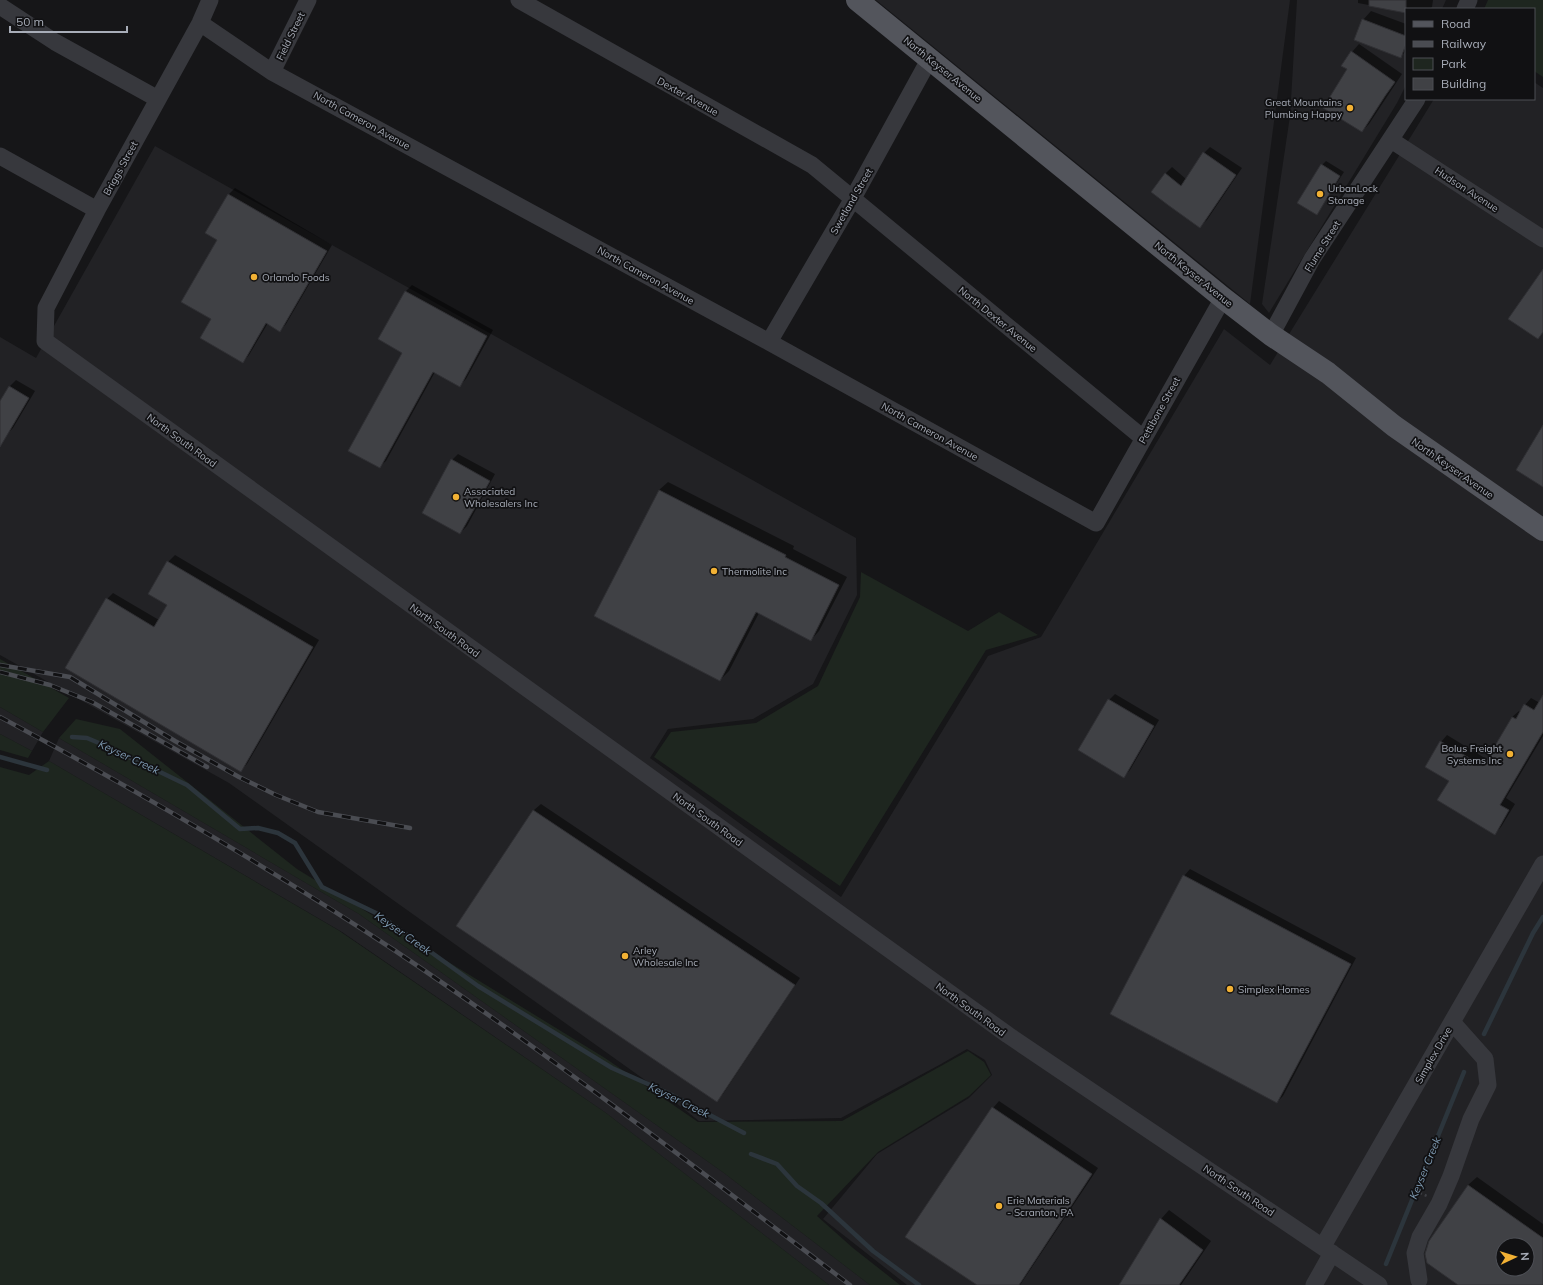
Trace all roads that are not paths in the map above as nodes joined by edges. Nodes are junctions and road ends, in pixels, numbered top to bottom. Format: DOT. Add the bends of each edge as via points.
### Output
graph roads {
  1 [pos="210,0"];
  2 [pos="308,0"];
  3 [pos="519,0"];
  4 [pos="857,0"];
  5 [pos="2,6"];
  6 [pos="200,23"];
  7 [pos="930,58"];
  8 [pos="272,72"];
  9 [pos="158,99"];
  10 [pos="1416,100"];
  11 [pos="1391,140"];
  12 [pos="0,156"];
  13 [pos="852,200"];
  14 [pos="97,210"];
  15 [pos="1543,239"];
  16 [pos="1223,298"];
  17 [pos="1271,335"];
  18 [pos="45,341"];
  19 [pos="770,342"];
  20 [pos="1143,438"];
  21 [pos="1096,523"];
  22 [pos="1543,530"];
  23 [pos="1543,864"];
  24 [pos="1452,1022"];
  25 [pos="1327,1249"];
  26 [pos="1420,1283"];
  27 [pos="1314,1285"];
  28 [pos="1379,1285"];
  1 -- 6 [label="street, Briggs Street"];
  2 -- 8 [label="street, Field Street"];
  3 -- 13 [label="street, Dexter Avenue" via="812,165"];
  4 -- 7 [label="main road, North Keyser Avenue"];
  5 -- 9 [label="street" via="55,42"];
  6 -- 8 [label="street, North Cameron Avenue"];
  6 -- 9 [label="street, Briggs Street"];
  7 -- 13 [label="street, Swetland Street"];
  7 -- 16 [label="main road, North Keyser Avenue"];
  8 -- 19 [label="street, North Cameron Avenue"];
  9 -- 14 [label="street, Briggs Street"];
  10 -- 11 [label="street, Flume Street"];
  11 -- 15 [label="street, Hudson Avenue"];
  11 -- 17 [label="street, Flume Street" via="1312,260"];
  12 -- 14 [label="street"];
  13 -- 19 [label="street, Swetland Street"];
  13 -- 20 [label="street, North Dexter Avenue"];
  14 -- 18 [label="street, Briggs Street" via="46,308"];
  16 -- 17 [label="main road, North Keyser Avenue"];
  16 -- 20 [label="street, Pettibone Street"];
  17 -- 22 [label="main road, North Keyser Avenue" via="1328,373 1394,426"];
  18 -- 25 [label="street, North South Road" via="1001,1031"];
  19 -- 21 [label="street, North Cameron Avenue"];
  20 -- 21 [label="street, Pettibone Street"];
  23 -- 24 [label="street, Simplex Drive"];
  24 -- 25 [label="street, Simplex Drive"];
  24 -- 26 [label="street" via="1485,1059 1488,1085 1471,1119 1439,1204 1420,1237 1415,1253"];
  25 -- 27 [label="street, Simplex Drive"];
  25 -- 28 [label="street, North South Road"];
}
